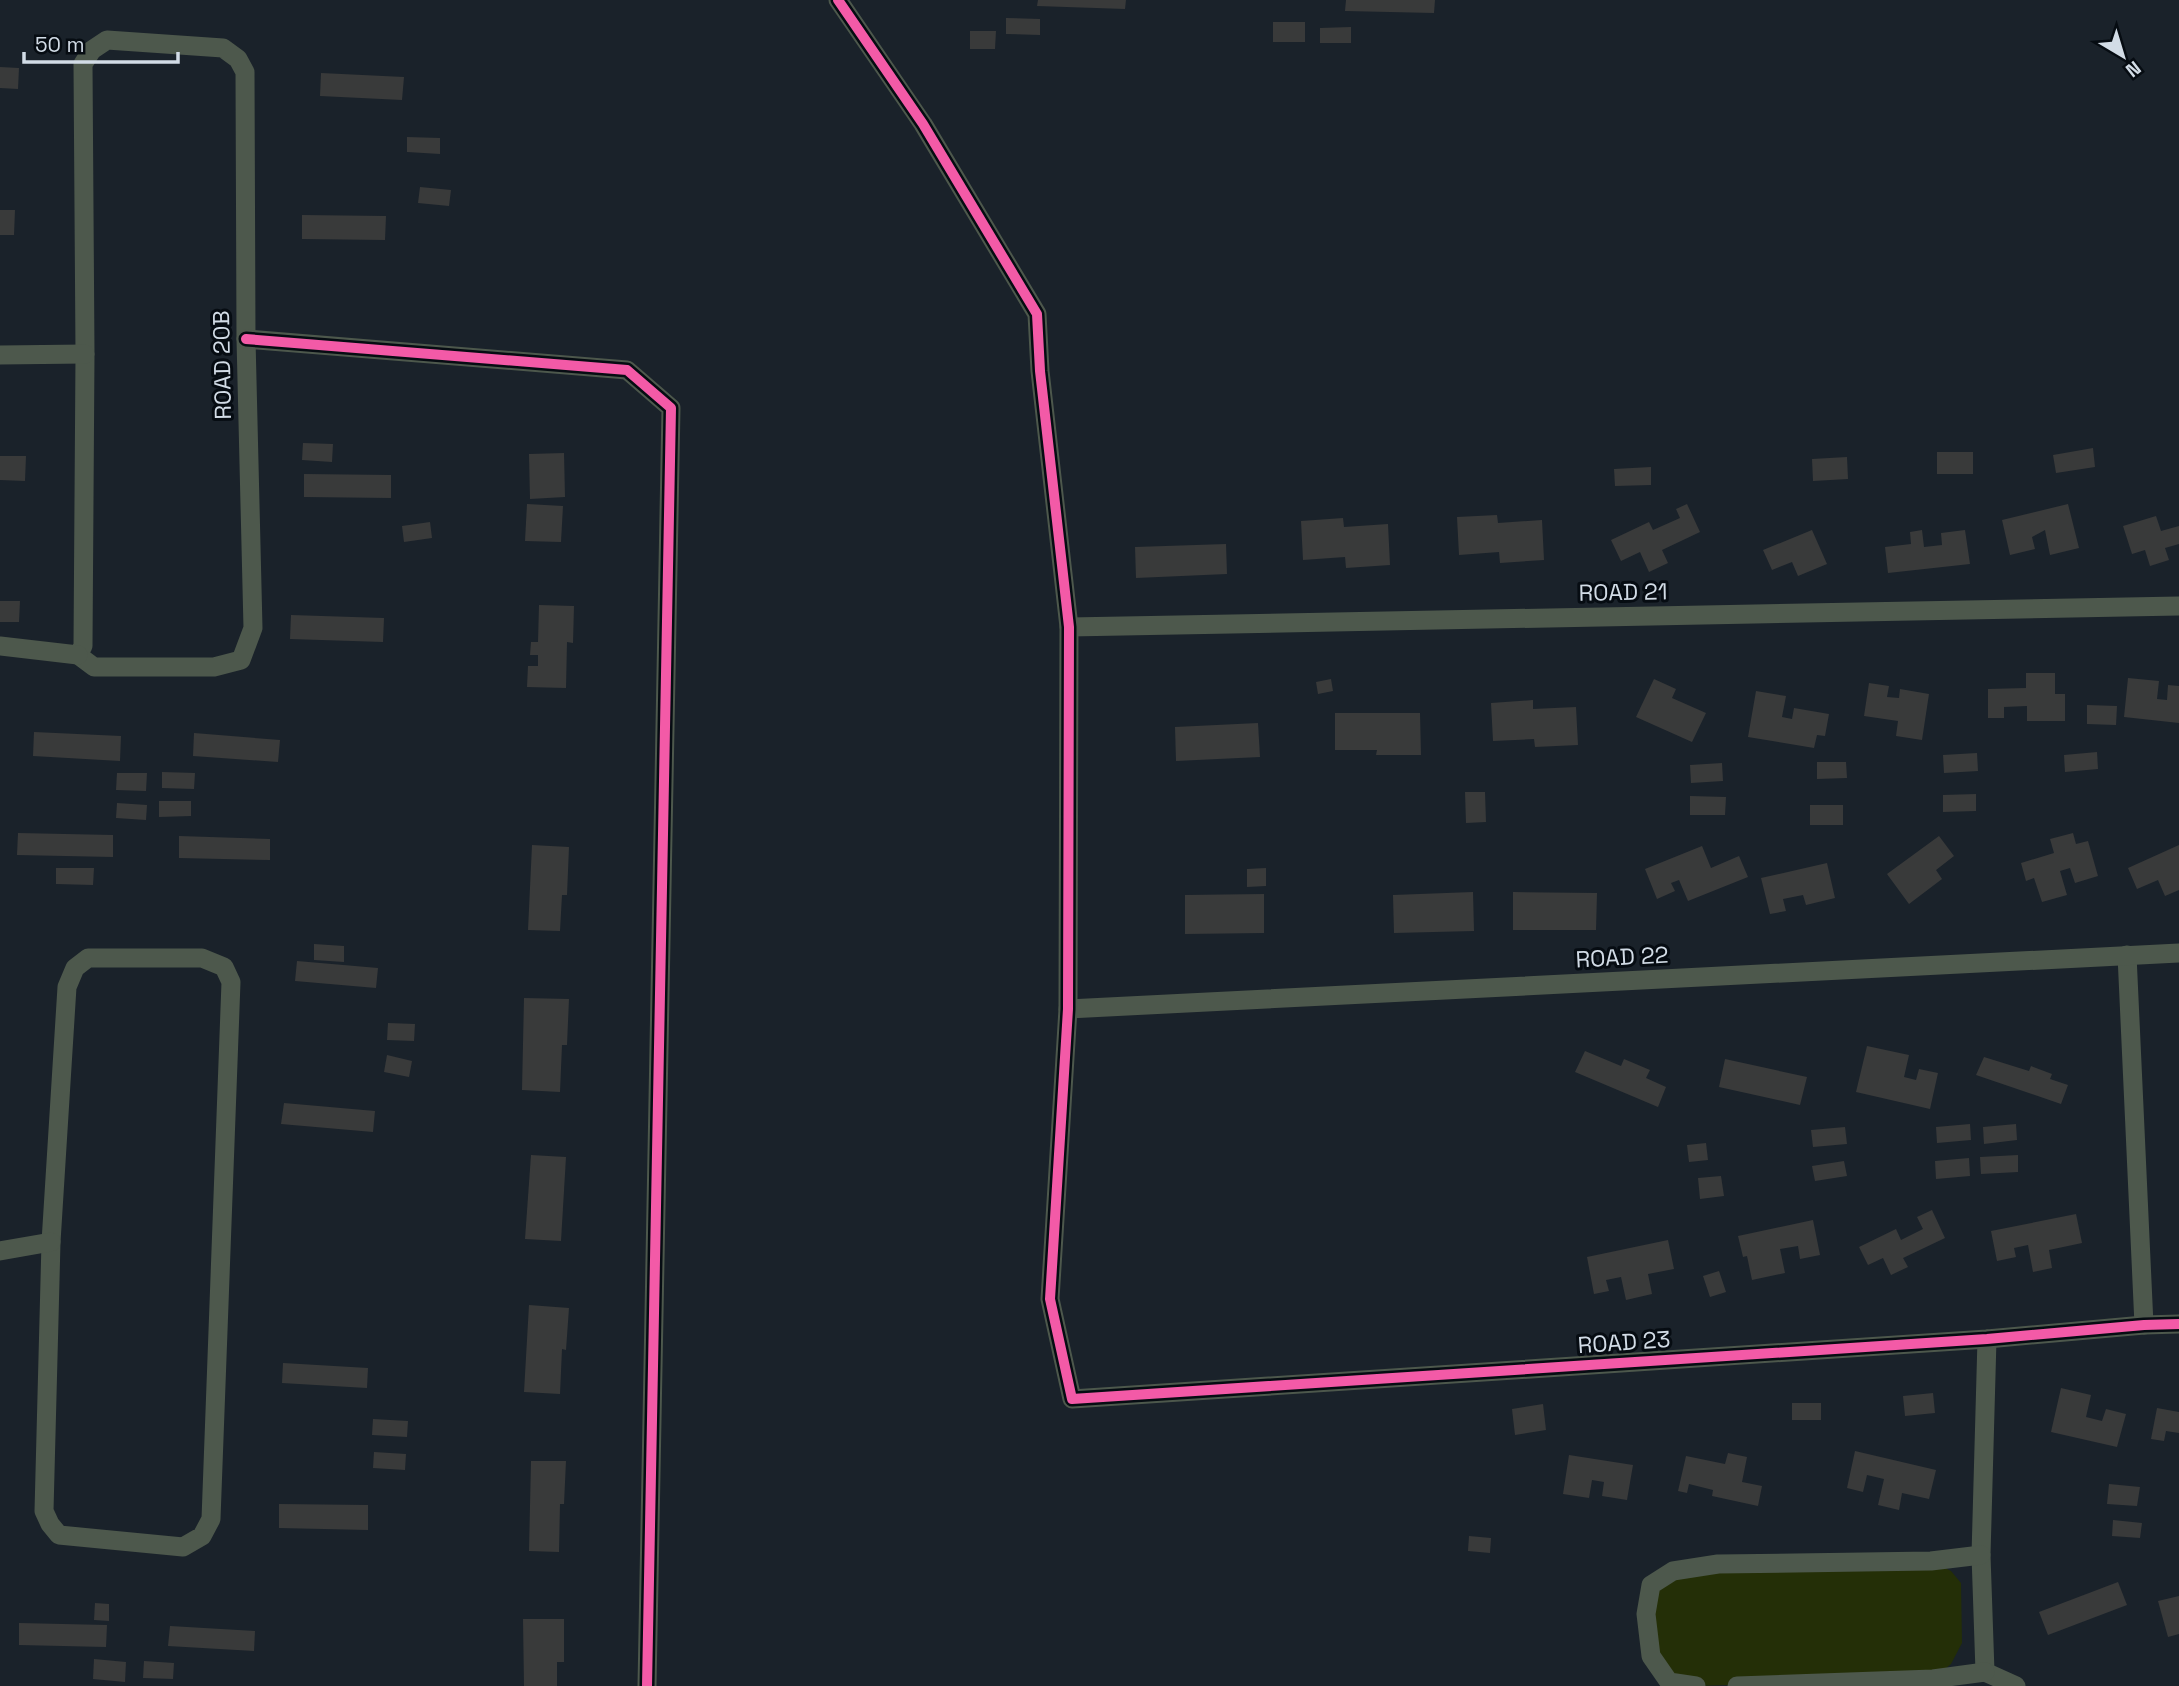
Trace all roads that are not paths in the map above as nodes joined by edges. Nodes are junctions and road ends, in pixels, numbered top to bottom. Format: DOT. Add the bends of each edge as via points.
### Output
graph roads {
  1 [pos="838,0"];
  2 [pos="246,339"];
  3 [pos="85,354"];
  4 [pos="0,355"];
  5 [pos="2179,607"];
  6 [pos="1069,627"];
  7 [pos="0,646"];
  8 [pos="78,655"];
  9 [pos="2179,953"];
  10 [pos="2127,955"];
  11 [pos="1068,1009"];
  12 [pos="51,1242"];
  13 [pos="0,1251"];
  14 [pos="2179,1324"];
  15 [pos="2144,1325"];
  16 [pos="1987,1339"];
  17 [pos="1981,1555"];
  18 [pos="1985,1672"];
  19 [pos="647,1686"];
  20 [pos="1696,1686"];
  21 [pos="1737,1686"];
  22 [pos="2016,1686"];
  1 -- 6 [label="street" via="922,124 1037,314"];
  2 -- 3 [label="street, ROAD 20B" via="246,72 223,48 107,40 92,50 83,64"];
  2 -- 8 [label="street, ROAD 20B" via="253,628 241,660 214,667 94,667"];
  2 -- 19 [label="street" via="627,370 671,408"];
  3 -- 4 [label="street"];
  3 -- 8 [label="street, ROAD 20B" via="83,646"];
  5 -- 6 [label="street, ROAD 21"];
  6 -- 11 [label="street"];
  7 -- 8 [label="street"];
  9 -- 10 [label="street, ROAD 22"];
  10 -- 11 [label="street, ROAD 22"];
  10 -- 15 [label="street"];
  11 -- 16 [label="street, ROAD 23" via="1050,1299 1072,1399"];
  12 -- 12 [label="street" via="67,987 75,968 88,958 202,958 224,967 231,982 211,1519 202,1536 183,1548 59,1535 44,1511"];
  12 -- 13 [label="street"];
  14 -- 15 [label="street, ROAD 23"];
  15 -- 16 [label="street, ROAD 23"];
  16 -- 17 [label="street"];
  17 -- 18 [label="street"];
  17 -- 20 [label="street" via="1718,1564 1674,1571 1651,1585 1646,1614 1651,1656 1669,1682"];
  18 -- 21 [label="street" via="1933,1679"];
  18 -- 22 [label="street"];
}
